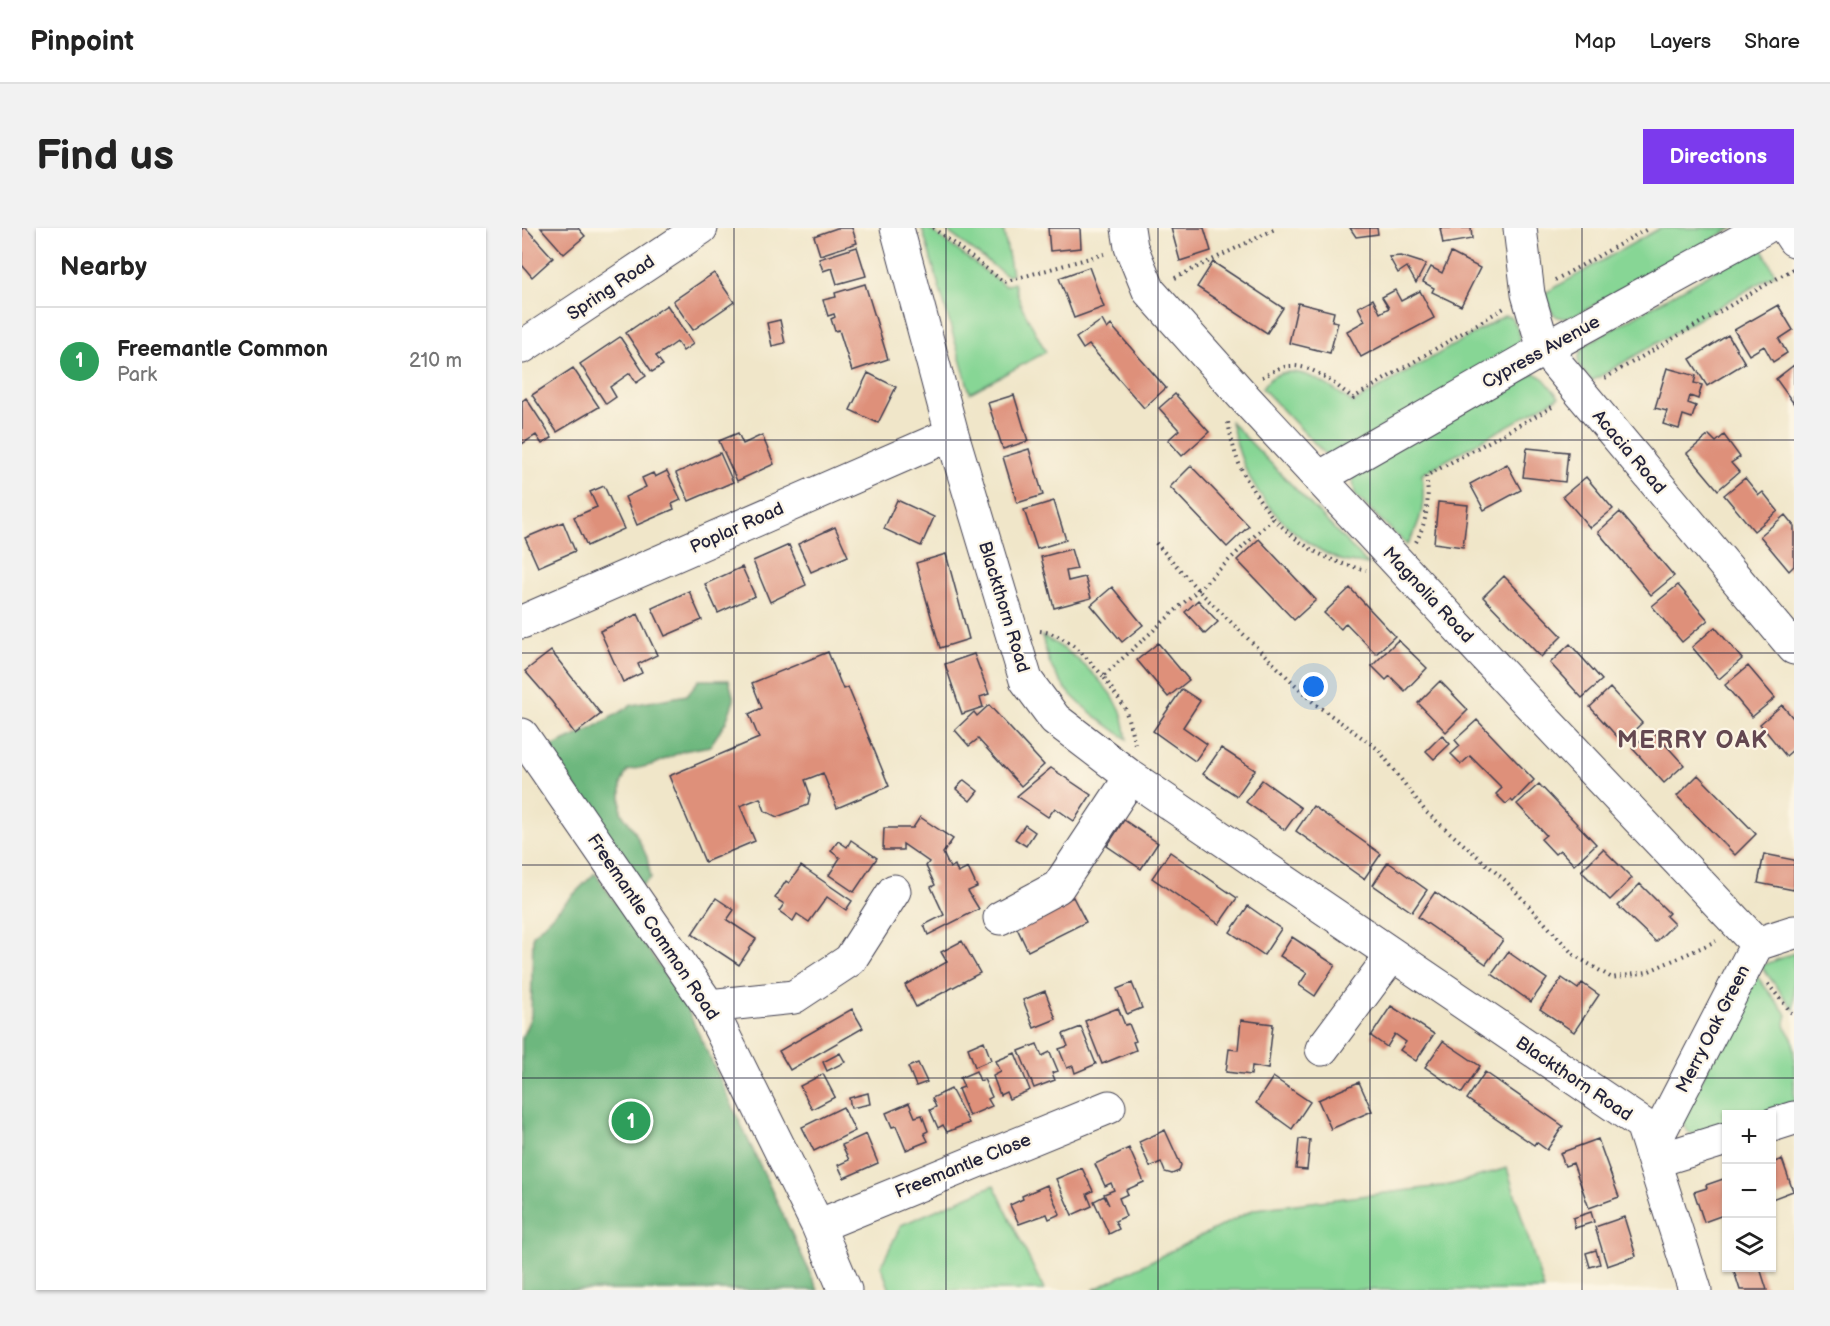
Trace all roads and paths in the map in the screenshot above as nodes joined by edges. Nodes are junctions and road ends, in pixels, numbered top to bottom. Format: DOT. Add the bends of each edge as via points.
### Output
graph roads {
  1 [pos="701,228"];
  2 [pos="897,228"];
  3 [pos="933,228"];
  4 [pos="1277,228"];
  5 [pos="1520,228"];
  6 [pos="1764,228"];
  7 [pos="1786,228"];
  8 [pos="1129,237"];
  9 [pos="1794,240"];
  10 [pos="1794,268"];
  11 [pos="1149,291"];
  12 [pos="522,347"];
  13 [pos="1544,349"];
  14 [pos="1579,393"];
  15 [pos="952,434"];
  16 [pos="1319,478"];
  17 [pos="1273,518"];
  18 [pos="1156,543"];
  19 [pos="1397,562"];
  20 [pos="522,622"];
  21 [pos="1010,627"];
  22 [pos="1794,648"];
  23 [pos="1103,676"];
  24 [pos="522,735"];
  25 [pos="1131,777"];
  26 [pos="894,891"];
  27 [pos="1000,918"];
  28 [pos="1794,932"];
  29 [pos="1750,945"];
  30 [pos="1392,955"];
  31 [pos="709,1006"];
  32 [pos="1794,1016"];
  33 [pos="1323,1049"];
  34 [pos="1109,1107"];
  35 [pos="1794,1118"];
  36 [pos="1776,1124"];
  37 [pos="1722,1140"];
  38 [pos="1653,1155"];
  39 [pos="818,1226"];
  40 [pos="845,1290"];
  41 [pos="1695,1290"];
  1 -- 12 [label="street, Spring Road"];
  2 -- 15 [label="street, Blackthorn Road"];
  3 -- 8 [label="path" via="1004,282"];
  4 -- 11 [label="path"];
  5 -- 13 [label="street, Acacia Road" via="1528,294"];
  6 -- 13 [label="street, Cypress Avenue"];
  7 -- 9 [label="street"];
  8 -- 11 [label="street, Magnolia Road"];
  10 -- 14 [label="path"];
  11 -- 16 [label="street, Magnolia Road"];
  13 -- 14 [label="street, Acacia Road"];
  13 -- 16 [label="street, Cypress Avenue"];
  14 -- 19 [label="path" via="1426,476 1430,494 1422,531 1412,550"];
  14 -- 22 [label="street, Acacia Road"];
  15 -- 20 [label="street, Poplar Road"];
  15 -- 21 [label="street, Blackthorn Road"];
  16 -- 19 [label="street, Magnolia Road"];
  17 -- 19 [label="path" via="1292,537 1339,564 1379,570"];
  18 -- 29 [label="path" via="1198,590 1315,704 1378,749 1426,812 1507,882 1574,956 1612,978 1647,972 1711,943"];
  19 -- 29 [label="street, Magnolia Road"];
  21 -- 23 [label="path" via="1051,632 1079,649"];
  21 -- 25 [label="street, Blackthorn Road" via="1026,680 1055,719"];
  24 -- 31 [label="street, Freemantle Common Road"];
  25 -- 27 [label="street" via="1058,887"];
  25 -- 30 [label="street, Blackthorn Road"];
  26 -- 31 [label="street" via="850,960 794,997"];
  28 -- 29 [label="street, Merry Oak Green"];
  29 -- 32 [label="path"];
  29 -- 38 [label="street, Merry Oak Green"];
  30 -- 33 [label="street"];
  30 -- 38 [label="street, Blackthorn Road" via="1642,1124"];
  31 -- 39 [label="street, Freemantle Common Road"];
  34 -- 39 [label="street, Freemantle Close"];
  35 -- 36 [label="street"];
  37 -- 38 [label="street"];
  38 -- 41 [label="street, Blackthorn Road"];
  39 -- 40 [label="street, Freemantle Common Road"];
}
